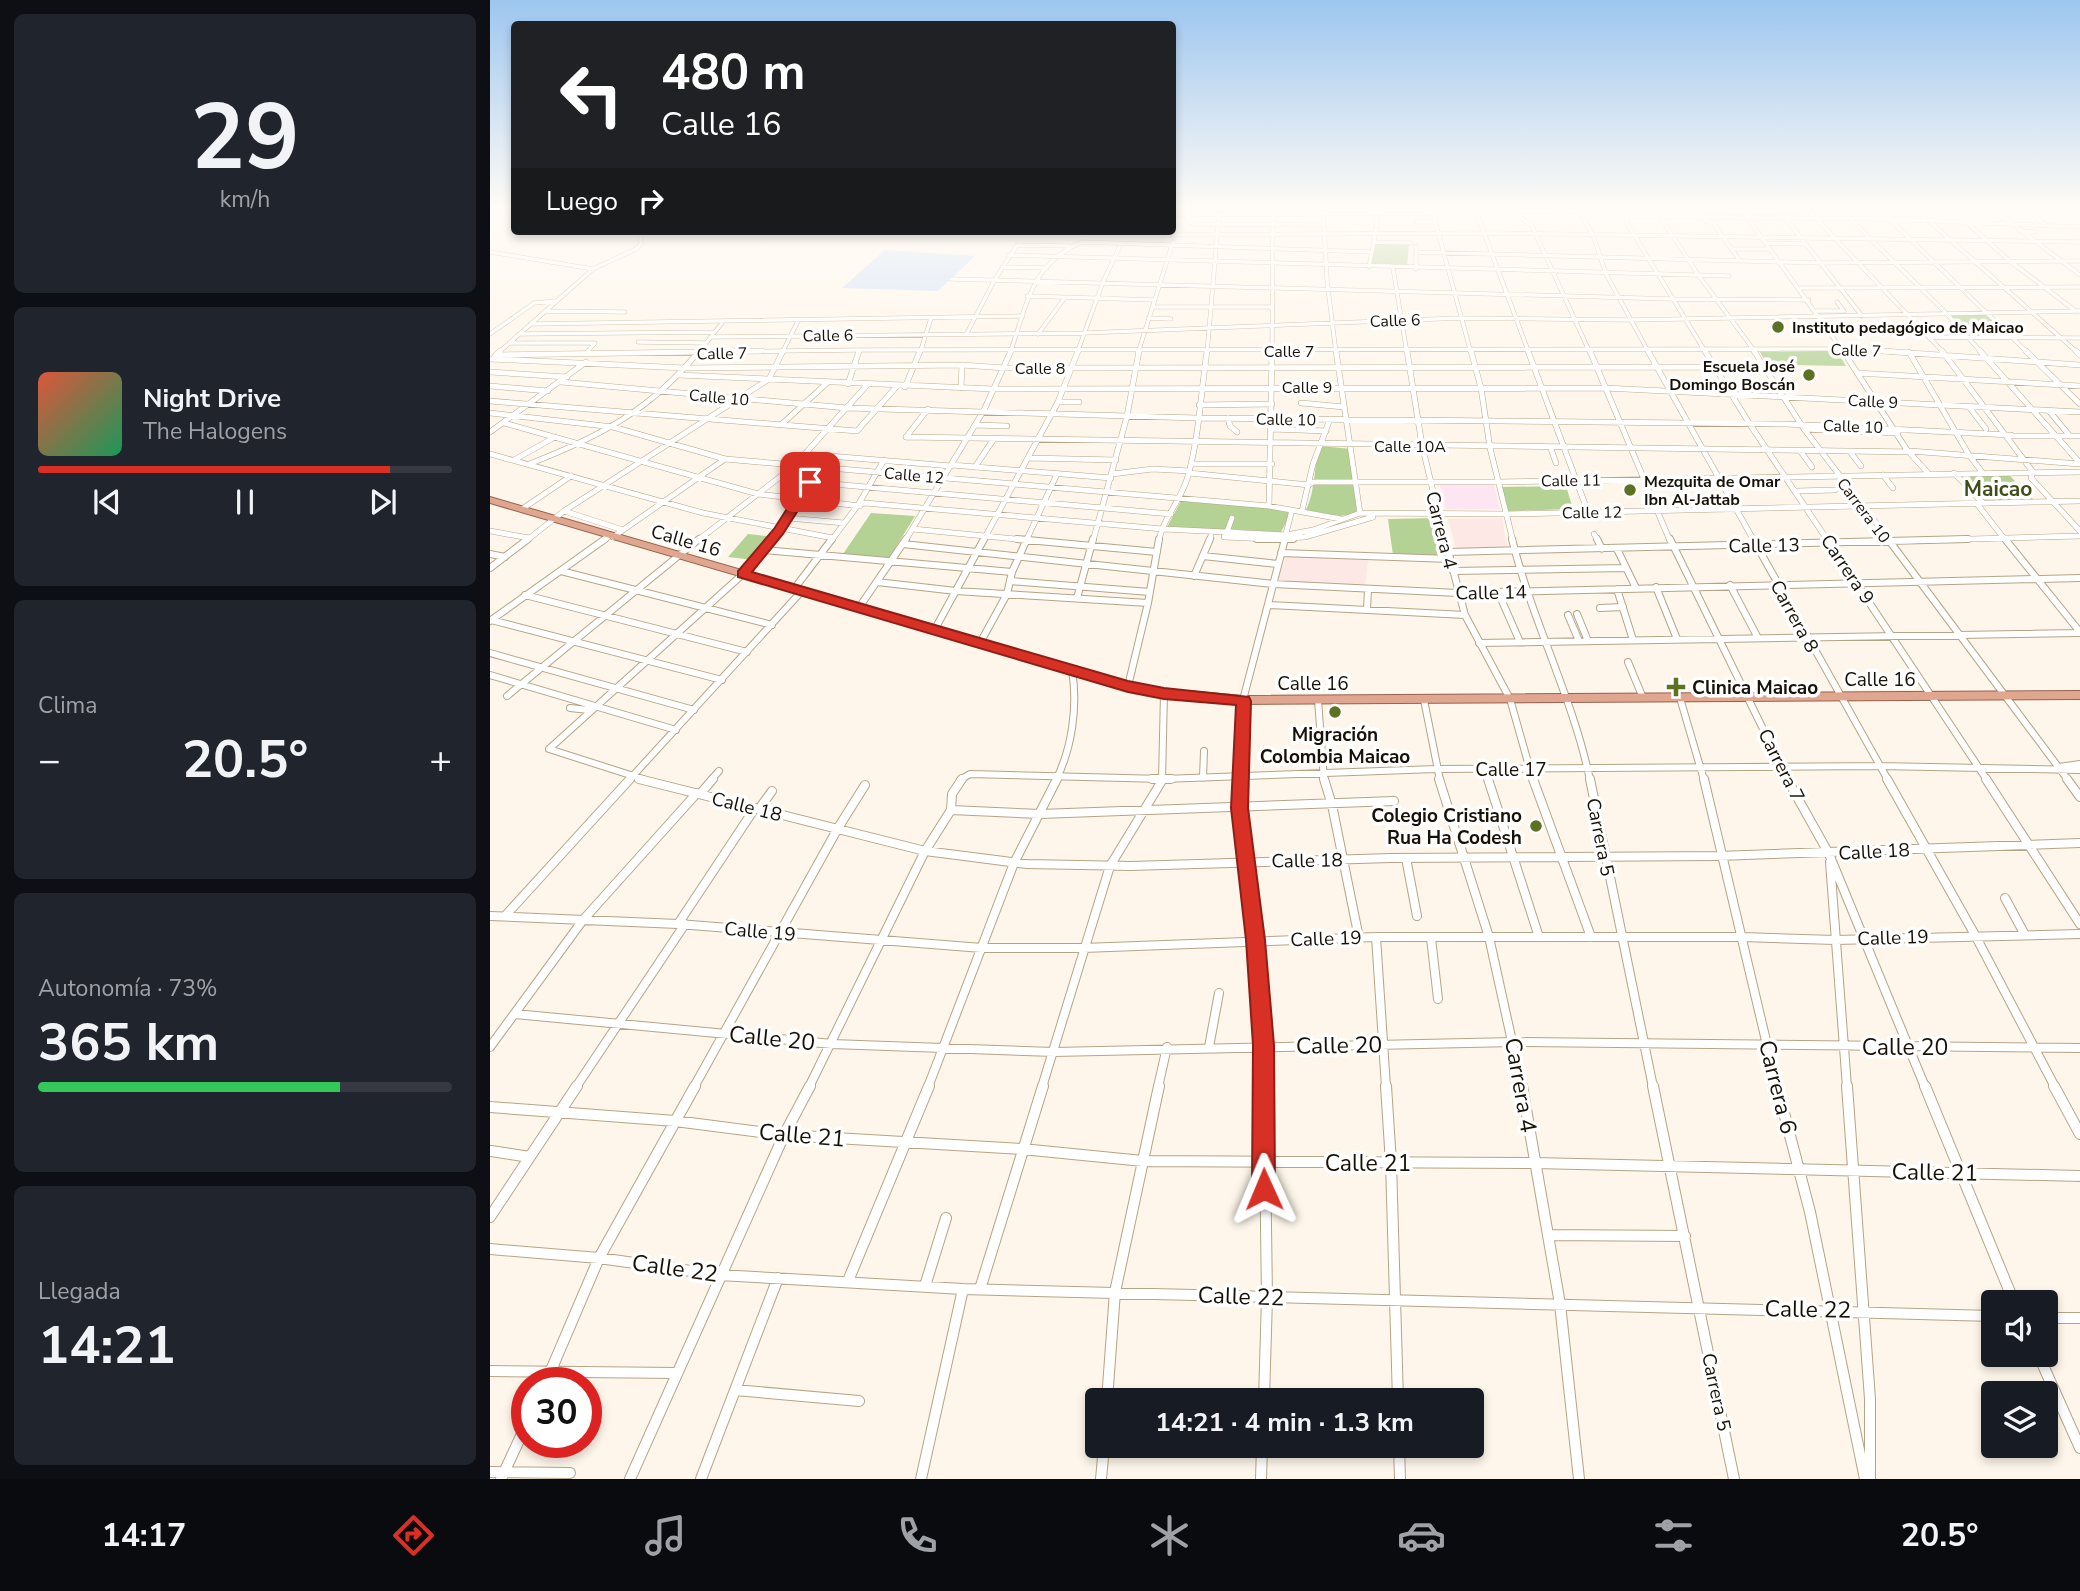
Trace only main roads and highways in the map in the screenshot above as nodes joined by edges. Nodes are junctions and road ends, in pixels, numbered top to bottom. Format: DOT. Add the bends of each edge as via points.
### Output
graph roads {
  1 [pos="490,500"];
  2 [pos="2080,695"];
  1 -- 2 [label="highway, Calle 16" via="559,515 678,556 1164,694 1243,701"];
}
